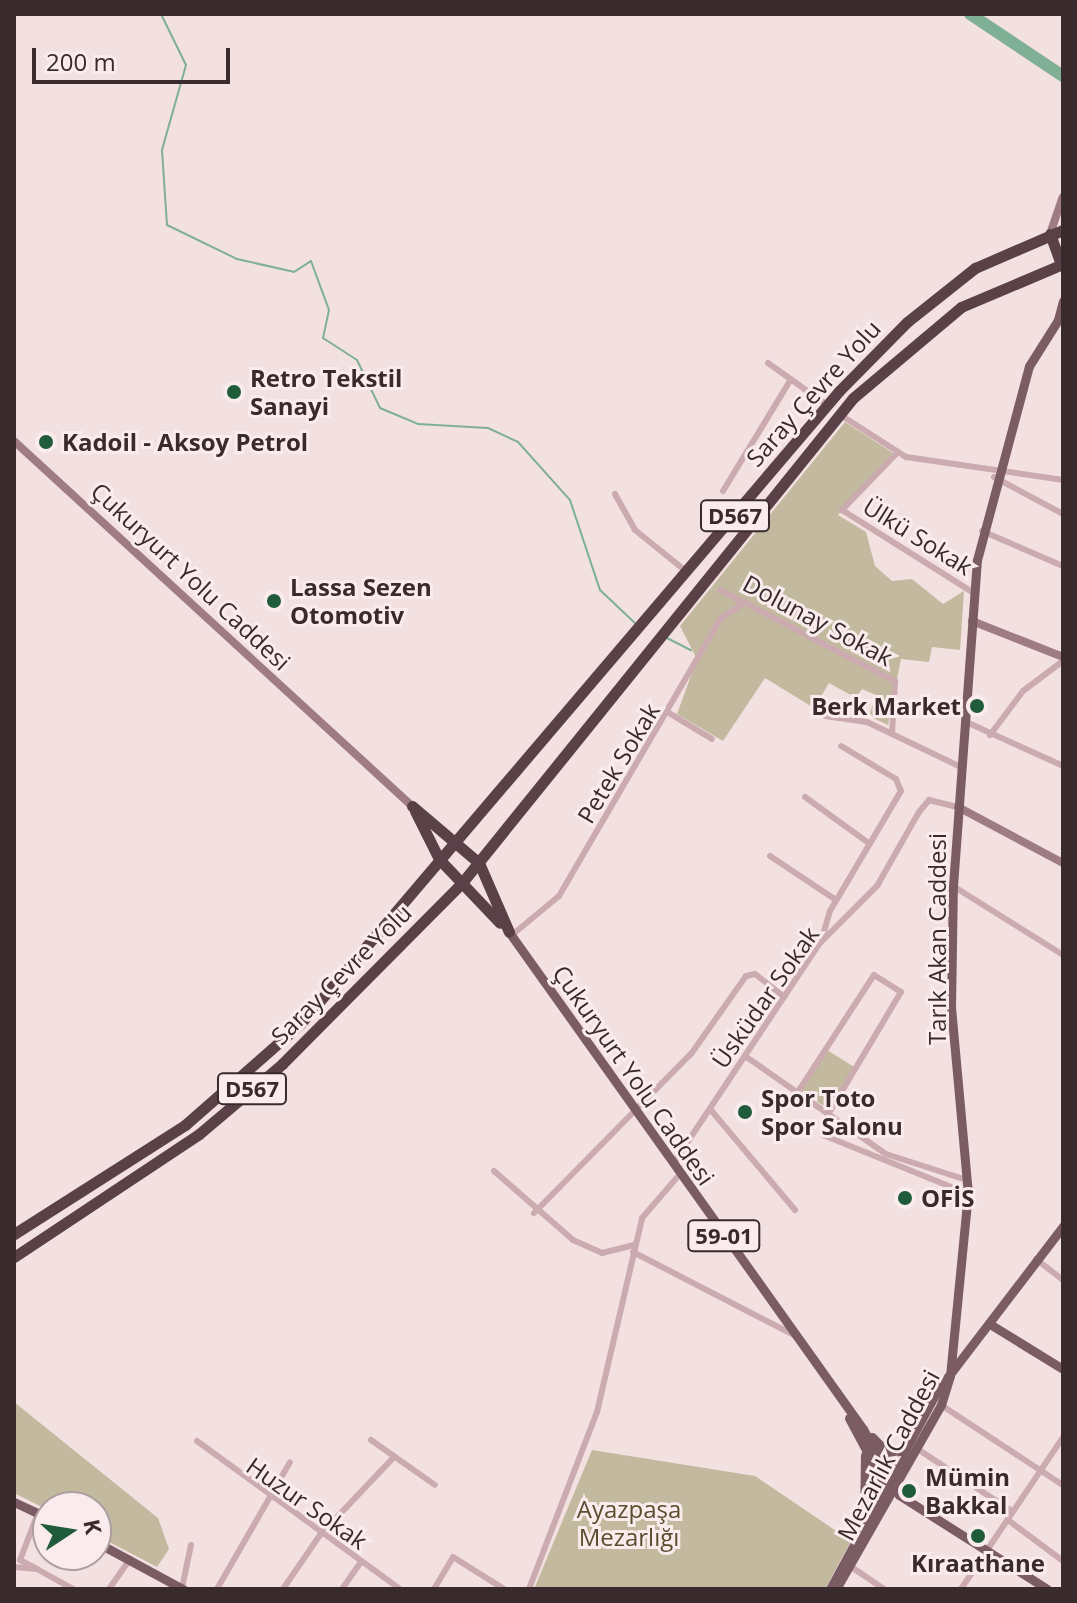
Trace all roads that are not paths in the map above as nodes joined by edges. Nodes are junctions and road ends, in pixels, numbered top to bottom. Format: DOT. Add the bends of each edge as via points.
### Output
graph roads {
  1 [pos="1063,197"];
  2 [pos="1063,230"];
  3 [pos="1050,234"];
  4 [pos="1062,267"];
  5 [pos="1063,301"];
  6 [pos="1061,319"];
  7 [pos="768,363"];
  8 [pos="791,379"];
  9 [pos="827,406"];
  10 [pos="839,414"];
  11 [pos="14,441"];
  12 [pos="898,452"];
  13 [pos="996,472"];
  14 [pos="1063,480"];
  15 [pos="723,491"];
  16 [pos="615,494"];
  17 [pos="1063,514"];
  18 [pos="981,531"];
  19 [pos="1063,566"];
  20 [pos="688,572"];
  21 [pos="720,590"];
  22 [pos="974,593"];
  23 [pos="746,602"];
  24 [pos="972,621"];
  25 [pos="1063,659"];
  26 [pos="669,713"];
  27 [pos="825,716"];
  28 [pos="964,721"];
  29 [pos="892,733"];
  30 [pos="990,735"];
  31 [pos="712,739"];
  32 [pos="841,746"];
  33 [pos="1063,766"];
  34 [pos="961,767"];
  35 [pos="805,797"];
  36 [pos="412,806"];
  37 [pos="958,807"];
  38 [pos="456,841"];
  39 [pos="870,844"];
  40 [pos="770,856"];
  41 [pos="439,859"];
  42 [pos="479,863"];
  43 [pos="1063,863"];
  44 [pos="461,884"];
  45 [pos="953,886"];
  46 [pos="836,900"];
  47 [pos="510,934"];
  48 [pos="820,943"];
  49 [pos="1063,955"];
  50 [pos="784,997"];
  51 [pos="745,1056"];
  52 [pos="796,1095"];
  53 [pos="710,1109"];
  54 [pos="635,1110"];
  55 [pos="827,1116"];
  56 [pos="865,1141"];
  57 [pos="858,1154"];
  58 [pos="673,1164"];
  59 [pos="494,1171"];
  60 [pos="680,1174"];
  61 [pos="967,1180"];
  62 [pos="968,1194"];
  63 [pos="795,1210"];
  64 [pos="534,1213"];
  65 [pos="1063,1226"];
  66 [pos="14,1234"];
  67 [pos="634,1249"];
  68 [pos="14,1257"];
  69 [pos="1036,1259"];
  70 [pos="1063,1280"];
  71 [pos="993,1326"];
  72 [pos="796,1336"];
  73 [pos="1063,1369"];
  74 [pos="950,1376"];
  75 [pos="838,1397"];
  76 [pos="941,1405"];
  77 [pos="863,1429"];
  78 [pos="1063,1437"];
  79 [pos="371,1440"];
  80 [pos="197,1441"];
  81 [pos="862,1443"];
  82 [pos="911,1448"];
  83 [pos="394,1457"];
  84 [pos="290,1462"];
  85 [pos="1040,1471"];
  86 [pos="435,1485"];
  87 [pos="1063,1485"];
  88 [pos="892,1488"];
  89 [pos="267,1498"];
  90 [pos="1013,1512"];
  91 [pos="1008,1520"];
  92 [pos="32,1529"];
  93 [pos="861,1530"];
  94 [pos="320,1535"];
  95 [pos="191,1545"];
  96 [pos="112,1550"];
  97 [pos="987,1550"];
  98 [pos="130,1559"];
  99 [pos="1063,1561"];
  100 [pos="360,1563"];
  101 [pos="32,1566"];
  102 [pos="850,1566"];
  103 [pos="41,1571"];
  104 [pos="181,1588"];
  105 [pos="73,1589"];
  106 [pos="109,1589"];
  107 [pos="217,1589"];
  108 [pos="283,1589"];
  109 [pos="342,1589"];
  110 [pos="399,1589"];
  111 [pos="434,1589"];
  112 [pos="504,1589"];
  113 [pos="529,1589"];
  114 [pos="830,1589"];
  115 [pos="836,1589"];
  116 [pos="884,1589"];
  117 [pos="961,1589"];
  118 [pos="1047,1589"];
  1 -- 3 [label="main road"];
  2 -- 3 [label="highway, D567"];
  3 -- 4 [label="highway, D567"];
  3 -- 9 [label="highway, Saray Çevre Yolu / D567" via="975,268 907,322"];
  4 -- 10 [label="highway, Saray Çevre Yolu / D567" via="1000,288 927,330"];
  5 -- 6 [label="main road, Tarık Akan Caddesi"];
  6 -- 13 [label="main road, Tarık Akan Caddesi" via="1029,366"];
  7 -- 8 [label="street"];
  8 -- 9 [label="street"];
  8 -- 15 [label="street"];
  9 -- 20 [label="highway, Saray Çevre Yolu / D567"];
  10 -- 12 [label="street"];
  10 -- 42 [label="highway, Saray Çevre Yolu / D567"];
  11 -- 36 [label="main road, Çukuryurt Yolu Caddesi"];
  12 -- 13 [label="street"];
  12 -- 22 [label="street, Ülkü Sokak" via="842,510"];
  13 -- 14 [label="street"];
  13 -- 17 [label="street"];
  13 -- 18 [label="main road, Tarık Akan Caddesi"];
  16 -- 20 [label="street" via="635,530"];
  18 -- 19 [label="street"];
  18 -- 22 [label="main road, Tarık Akan Caddesi"];
  20 -- 38 [label="highway, Saray Çevre Yolu / D567"];
  21 -- 23 [label="street, Dolunay Sokak"];
  22 -- 24 [label="main road, Tarık Akan Caddesi"];
  23 -- 26 [label="street, Petek Sokak" via="721,618"];
  23 -- 29 [label="street, Dolunay Sokak" via="895,681"];
  24 -- 25 [label="main road"];
  24 -- 28 [label="main road, Tarık Akan Caddesi"];
  25 -- 30 [label="street" via="1023,691"];
  26 -- 31 [label="street"];
  26 -- 47 [label="street, Petek Sokak" via="559,896"];
  27 -- 29 [label="street"];
  28 -- 30 [label="street"];
  28 -- 34 [label="main road, Tarık Akan Caddesi"];
  29 -- 34 [label="street"];
  30 -- 33 [label="street"];
  32 -- 39 [label="street" via="896,779 901,791"];
  34 -- 37 [label="main road, Tarık Akan Caddesi"];
  35 -- 39 [label="street"];
  36 -- 38 [label="highway"];
  36 -- 41 [label="highway"];
  37 -- 43 [label="main road"];
  37 -- 45 [label="main road, Tarık Akan Caddesi"];
  37 -- 48 [label="street, Üsküdar Sokak" via="929,800 897,842 877,886"];
  38 -- 41 [label="highway, D567"];
  38 -- 42 [label="highway"];
  39 -- 46 [label="street"];
  40 -- 46 [label="street"];
  41 -- 44 [label="highway"];
  41 -- 66 [label="highway, Saray Çevre Yolu / D567" via="301,1023 185,1125"];
  42 -- 44 [label="highway, D567"];
  42 -- 47 [label="highway, 59-01"];
  44 -- 47 [label="highway"];
  44 -- 68 [label="highway, Saray Çevre Yolu / D567" via="282,1064 199,1134"];
  45 -- 49 [label="street"];
  45 -- 61 [label="main road, Tarık Akan Caddesi" via="951,1008"];
  46 -- 48 [label="street"];
  47 -- 54 [label="main road, Çukuryurt Yolu Caddesi / 59-01"];
  48 -- 50 [label="street, Üsküdar Sokak"];
  50 -- 51 [label="street, Üsküdar Sokak"];
  50 -- 54 [label="street" via="755,974 746,976 691,1054"];
  51 -- 52 [label="street"];
  51 -- 53 [label="street, Üsküdar Sokak"];
  52 -- 55 [label="street"];
  52 -- 55 [label="street" via="874,975 901,992"];
  53 -- 58 [label="street, Üsküdar Sokak"];
  53 -- 63 [label="street"];
  54 -- 58 [label="main road, Çukuryurt Yolu Caddesi / 59-01"];
  54 -- 64 [label="street"];
  55 -- 56 [label="street"];
  55 -- 57 [label="street" via="823,1135"];
  56 -- 57 [label="street"];
  56 -- 61 [label="street"];
  57 -- 62 [label="street"];
  58 -- 60 [label="main road, Çukuryurt Yolu Caddesi / 59-01"];
  59 -- 64 [label="street"];
  60 -- 67 [label="street" via="651,1202"];
  60 -- 72 [label="main road, Çukuryurt Yolu Caddesi / 59-01"];
  61 -- 62 [label="main road, Tarık Akan Caddesi"];
  62 -- 74 [label="main road, Tarık Akan Caddesi"];
  64 -- 67 [label="street" via="602,1253"];
  65 -- 69 [label="main road, Mezarlık Caddesi"];
  67 -- 72 [label="street"];
  67 -- 113 [label="street" via="597,1412"];
  69 -- 70 [label="street"];
  69 -- 71 [label="main road, Mezarlık Caddesi"];
  71 -- 73 [label="main road"];
  71 -- 74 [label="main road, Mezarlık Caddesi"];
  72 -- 75 [label="main road, Çukuryurt Yolu Caddesi / 59-01"];
  74 -- 76 [label="main road, Mezarlık Caddesi"];
  74 -- 82 [label="main road, Tarık Akan Caddesi"];
  75 -- 77 [label="main road, Çukuryurt Yolu Caddesi / 59-01"];
  75 -- 81 [label="main road, Çukuryurt Yolu Caddesi"];
  76 -- 82 [label="main road, Mezarlık Caddesi"];
  76 -- 85 [label="street"];
  77 -- 82 [label="main road, Çukuryurt Yolu Caddesi" via="887,1452"];
  77 -- 88 [label="main road, Çukuryurt Yolu Caddesi / 59-01"];
  78 -- 85 [label="street"];
  79 -- 83 [label="street"];
  80 -- 89 [label="street, Huzur Sokak"];
  81 -- 88 [label="main road, Çukuryurt Yolu Caddesi"];
  81 -- 93 [label="main road, Çukuryurt Yolu Caddesi" via="869,1474"];
  82 -- 88 [label="main road, Tarık Akan Caddesi"];
  82 -- 90 [label="street"];
  83 -- 86 [label="street"];
  83 -- 94 [label="street"];
  84 -- 89 [label="street"];
  85 -- 87 [label="street"];
  85 -- 90 [label="street"];
  88 -- 93 [label="main road, Tarık Akan Caddesi"];
  88 -- 97 [label="main road"];
  88 -- 102 [label="main road, Mezarlık Caddesi"];
  89 -- 94 [label="street, Huzur Sokak"];
  89 -- 107 [label="street"];
  90 -- 91 [label="street"];
  91 -- 97 [label="street"];
  91 -- 99 [label="street"];
  92 -- 101 [label="street" via="20,1560"];
  93 -- 114 [label="main road, Tarık Akan Caddesi"];
  94 -- 100 [label="street, Huzur Sokak"];
  94 -- 108 [label="street"];
  95 -- 104 [label="street"];
  96 -- 98 [label="main road"];
  97 -- 117 [label="street"];
  97 -- 118 [label="main road"];
  98 -- 104 [label="main road"];
  98 -- 106 [label="street"];
  100 -- 109 [label="street"];
  100 -- 110 [label="street, Huzur Sokak"];
  102 -- 115 [label="main road, Mezarlık Caddesi"];
  102 -- 116 [label="street"];
  103 -- 105 [label="street"];
  111 -- 112 [label="street" via="453,1557"];
}
